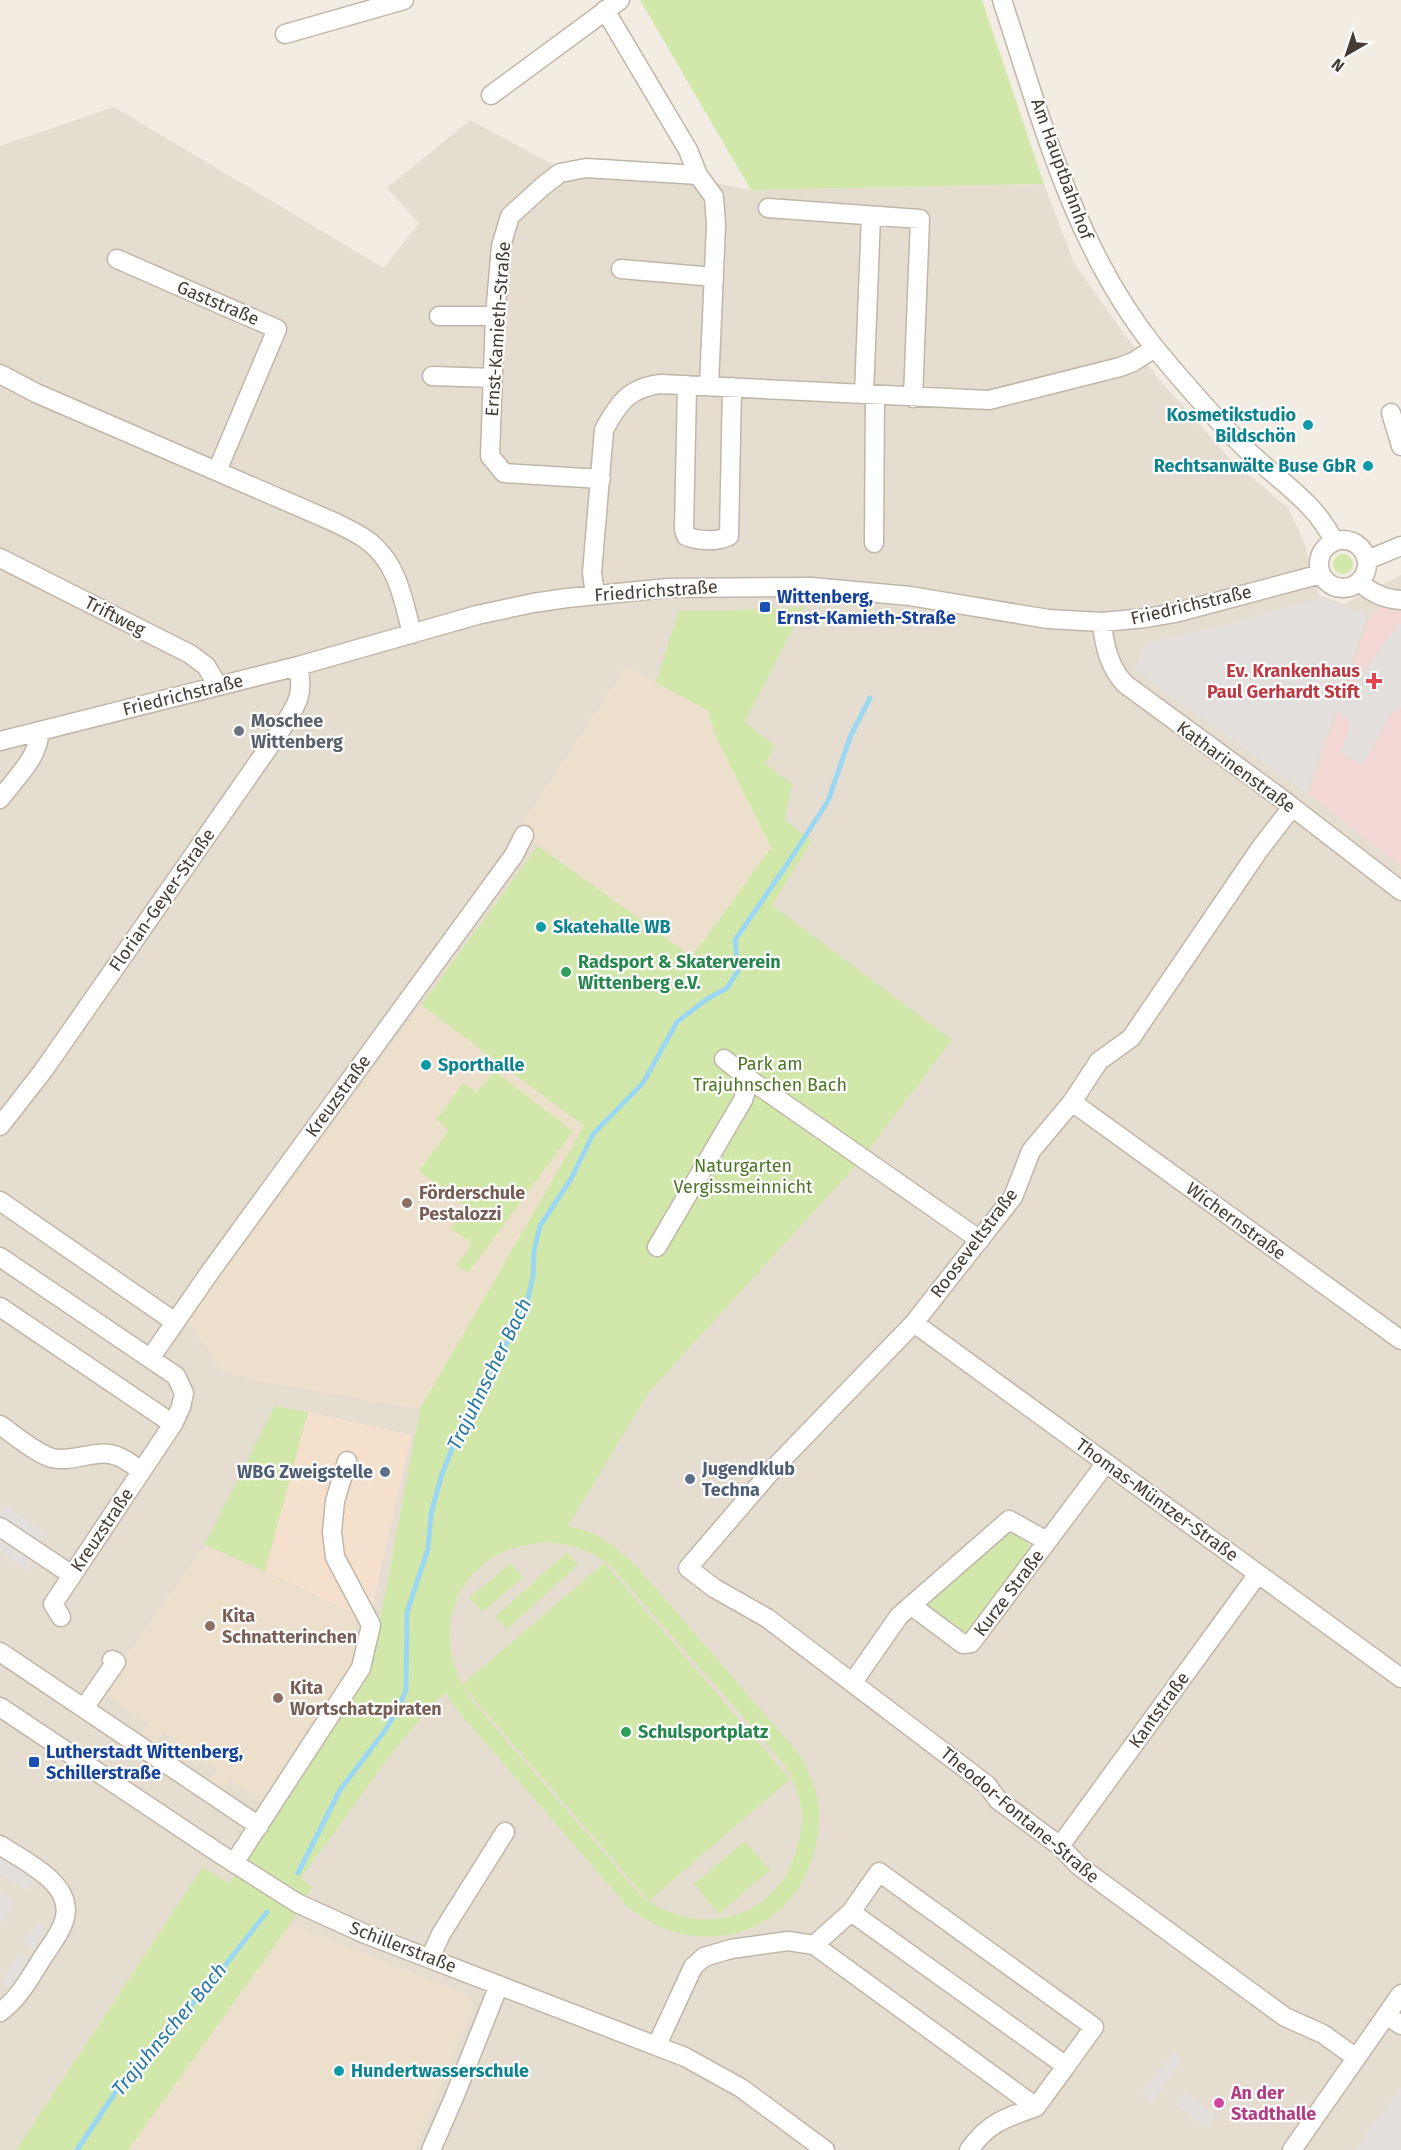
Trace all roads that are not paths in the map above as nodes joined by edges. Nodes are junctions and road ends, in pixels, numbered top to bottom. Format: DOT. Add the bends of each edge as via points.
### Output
graph roads {
  1 [pos="404,0"];
  2 [pos="1002,0"];
  3 [pos="613,5"];
  4 [pos="285,34"];
  5 [pos="491,95"];
  6 [pos="698,175"];
  7 [pos="768,208"];
  8 [pos="871,216"];
  9 [pos="117,259"];
  10 [pos="621,269"];
  11 [pos="714,277"];
  12 [pos="439,316"];
  13 [pos="495,316"];
  14 [pos="1155,348"];
  15 [pos="0,374"];
  16 [pos="432,376"];
  17 [pos="493,378"];
  18 [pos="687,385"];
  19 [pos="709,386"];
  20 [pos="732,387"];
  21 [pos="869,395"];
  22 [pos="913,398"];
  23 [pos="1391,413"];
  24 [pos="1401,446"];
  25 [pos="217,471"];
  26 [pos="601,479"];
  27 [pos="1334,542"];
  28 [pos="874,543"];
  29 [pos="1401,546"];
  30 [pos="0,558"];
  31 [pos="1367,560"];
  32 [pos="1321,574"];
  33 [pos="1359,582"];
  34 [pos="596,594"];
  35 [pos="1401,600"];
  36 [pos="1102,622"];
  37 [pos="412,634"];
  38 [pos="298,666"];
  39 [pos="218,686"];
  40 [pos="39,732"];
  41 [pos="0,741"];
  42 [pos="0,799"];
  43 [pos="1292,807"];
  44 [pos="524,835"];
  45 [pos="1401,891"];
  46 [pos="724,1059"];
  47 [pos="749,1079"];
  48 [pos="1072,1102"];
  49 [pos="0,1126"];
  50 [pos="0,1201"];
  51 [pos="980,1240"];
  52 [pos="657,1247"];
  53 [pos="0,1257"];
  54 [pos="0,1307"];
  55 [pos="175,1322"];
  56 [pos="914,1323"];
  57 [pos="1401,1340"];
  58 [pos="151,1357"];
  59 [pos="173,1424"];
  60 [pos="0,1425"];
  61 [pos="347,1461"];
  62 [pos="1106,1463"];
  63 [pos="141,1471"];
  64 [pos="0,1527"];
  65 [pos="1047,1542"];
  66 [pos="688,1568"];
  67 [pos="1258,1574"];
  68 [pos="72,1575"];
  69 [pos="912,1606"];
  70 [pos="61,1617"];
  71 [pos="0,1652"];
  72 [pos="112,1660"];
  73 [pos="1401,1678"];
  74 [pos="853,1682"];
  75 [pos="0,1707"];
  76 [pos="84,1708"];
  77 [pos="259,1826"];
  78 [pos="505,1832"];
  79 [pos="0,1845"];
  80 [pos="1060,1846"];
  81 [pos="234,1863"];
  82 [pos="851,1912"];
  83 [pos="814,1945"];
  84 [pos="430,1958"];
  85 [pos="499,1984"];
  86 [pos="1401,1994"];
  87 [pos="0,2012"];
  88 [pos="1386,2014"];
  89 [pos="1401,2025"];
  90 [pos="657,2045"];
  91 [pos="1356,2057"];
  92 [pos="1066,2066"];
  93 [pos="1036,2107"];
  94 [pos="431,2150"];
  95 [pos="825,2150"];
  96 [pos="969,2150"];
  97 [pos="1292,2150"];
  1 -- 4 [label="street"];
  2 -- 14 [label="street, Am Hauptbahnhof" via="1075,213 1112,286"];
  3 -- 5 [label="street"];
  3 -- 6 [label="street"];
  6 -- 11 [label="street" via="714,197"];
  6 -- 13 [label="street, Ernst-Kamieth-Straße" via="586,168 560,174 510,216 501,246"];
  7 -- 8 [label="street"];
  8 -- 21 [label="street"];
  8 -- 22 [label="street" via="920,219"];
  9 -- 25 [label="street, Gaststraße" via="278,329"];
  10 -- 11 [label="street"];
  11 -- 19 [label="street"];
  12 -- 13 [label="street"];
  13 -- 17 [label="street, Ernst-Kamieth-Straße"];
  14 -- 22 [label="street" via="1120,367 989,400"];
  14 -- 27 [label="street, Am Hauptbahnhof" via="1246,449 1306,505"];
  15 -- 25 [label="street"];
  16 -- 17 [label="street"];
  17 -- 26 [label="street, Ernst-Kamieth-Straße" via="490,456 504,473"];
  18 -- 19 [label="street"];
  18 -- 20 [label="street" via="684,529 686,536 692,538 729,536"];
  18 -- 26 [label="street" via="646,385 615,409 604,430"];
  19 -- 20 [label="street"];
  20 -- 21 [label="street"];
  21 -- 22 [label="street"];
  21 -- 28 [label="street"];
  23 -- 24 [label="street"];
  25 -- 37 [label="street" via="334,522 375,546 398,582"];
  26 -- 34 [label="street" via="592,573"];
  27 -- 31 [label="street" via="1355,543"];
  27 -- 32 [label="street" via="1321,555"];
  29 -- 31 [label="street"];
  30 -- 39 [label="street, Triftweg" via="190,654 206,666"];
  31 -- 33 [label="street" via="1367,569"];
  32 -- 33 [label="street" via="1338,587 1347,588"];
  32 -- 36 [label="street, Friedrichstraße" via="1175,613"];
  33 -- 35 [label="street" via="1375,594"];
  34 -- 36 [label="street, Friedrichstraße" via="716,586 837,588 1048,619"];
  34 -- 37 [label="street, Friedrichstraße" via="507,608"];
  36 -- 43 [label="street, Katharinenstraße" via="1109,659 1125,684"];
  37 -- 38 [label="street, Friedrichstraße"];
  38 -- 39 [label="street, Friedrichstraße"];
  38 -- 49 [label="street, Florian-Geyer-Straße" via="302,692 291,714 43,1071"];
  39 -- 40 [label="street, Friedrichstraße"];
  40 -- 41 [label="street, Friedrichstraße"];
  40 -- 42 [label="street" via="34,754"];
  43 -- 45 [label="street, Katharinenstraße"];
  43 -- 48 [label="street, Rooseveltstraße" via="1131,1038 1099,1061"];
  44 -- 55 [label="street, Kreuzstraße" via="514,855"];
  46 -- 47 [label="street"];
  47 -- 51 [label="street"];
  47 -- 52 [label="street" via="743,1100"];
  48 -- 51 [label="street, Rooseveltstraße" via="1032,1152 1013,1197"];
  48 -- 57 [label="street, Wichernstraße"];
  50 -- 55 [label="street"];
  51 -- 56 [label="street, Rooseveltstraße"];
  53 -- 58 [label="street, Kreuzstraße"];
  54 -- 59 [label="street"];
  55 -- 58 [label="street, Kreuzstraße"];
  56 -- 62 [label="street, Thomas-Müntzer-Straße"];
  56 -- 66 [label="street, Rooseveltstraße" via="773,1468"];
  58 -- 59 [label="street, Kreuzstraße" via="176,1376 184,1393"];
  59 -- 63 [label="street, Kreuzstraße"];
  60 -- 63 [label="street" via="50,1458 74,1459 101,1453 124,1460"];
  61 -- 77 [label="street" via="335,1501 335,1557 370,1625 369,1640 353,1682"];
  62 -- 65 [label="street, Kurze Straße"];
  62 -- 67 [label="street, Thomas-Müntzer-Straße"];
  63 -- 68 [label="street, Kreuzstraße"];
  64 -- 68 [label="street"];
  65 -- 69 [label="street, Kurze Straße" via="1009,1520"];
  65 -- 69 [label="street, Kurze Straße" via="971,1643 963,1644"];
  66 -- 74 [label="street, Theodor-Fontane-Straße" via="766,1618"];
  67 -- 73 [label="street, Thomas-Müntzer-Straße"];
  67 -- 80 [label="street, Kantstraße"];
  68 -- 70 [label="street, Kreuzstraße" via="53,1604"];
  69 -- 74 [label="street, Kurze Straße" via="899,1616"];
  71 -- 76 [label="street"];
  72 -- 76 [label="street" via="116,1662"];
  74 -- 80 [label="street, Theodor-Fontane-Straße"];
  75 -- 81 [label="street, Schillerstraße"];
  76 -- 77 [label="street"];
  77 -- 81 [label="street"];
  78 -- 84 [label="street"];
  79 -- 87 [label="street" via="55,1884 66,1901 65,1920 55,1939 12,2004"];
  80 -- 91 [label="street, Theodor-Fontane-Straße" via="1079,1866 1285,2017 1323,2034"];
  81 -- 84 [label="street, Schillerstraße" via="317,1913"];
  82 -- 83 [label="street"];
  82 -- 92 [label="street"];
  82 -- 92 [label="street" via="879,1872 1094,2027"];
  83 -- 90 [label="street" via="788,1941 704,1957 693,1967"];
  83 -- 93 [label="street"];
  84 -- 85 [label="street, Schillerstraße"];
  85 -- 90 [label="street, Schillerstraße"];
  85 -- 94 [label="street"];
  86 -- 88 [label="street"];
  88 -- 89 [label="street"];
  88 -- 91 [label="street"];
  90 -- 95 [label="street, Schillerstraße" via="741,2088"];
  91 -- 97 [label="street"];
  92 -- 93 [label="street"];
  93 -- 96 [label="street" via="999,2120"];
}
